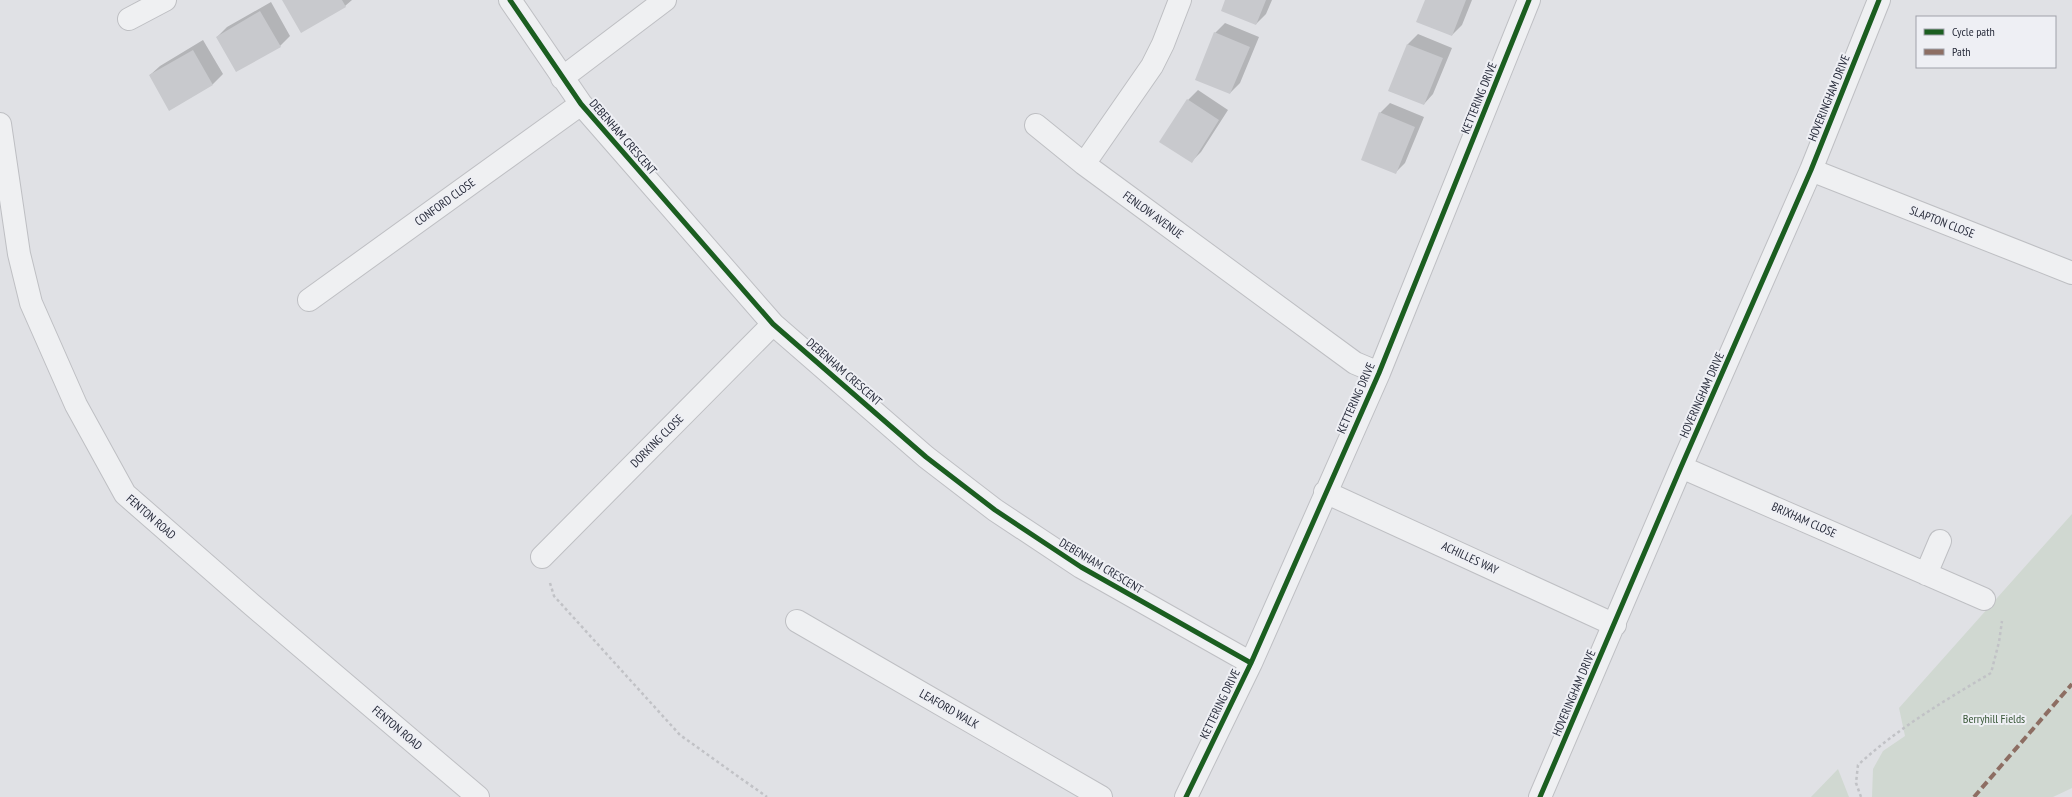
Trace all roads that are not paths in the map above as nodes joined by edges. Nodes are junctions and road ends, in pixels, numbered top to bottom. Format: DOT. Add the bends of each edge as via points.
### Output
graph roads {
  1 [pos="165,0"];
  2 [pos="510,0"];
  3 [pos="665,0"];
  4 [pos="1180,0"];
  5 [pos="1529,0"];
  6 [pos="1879,0"];
  7 [pos="129,19"];
  8 [pos="562,78"];
  9 [pos="581,104"];
  10 [pos="0,124"];
  11 [pos="1036,125"];
  12 [pos="1084,164"];
  13 [pos="1811,170"];
  14 [pos="2072,273"];
  15 [pos="309,300"];
  16 [pos="773,324"];
  17 [pos="1379,373"];
  18 [pos="1681,467"];
  19 [pos="1325,492"];
  20 [pos="1940,540"];
  21 [pos="542,557"];
  22 [pos="1926,574"];
  23 [pos="1984,599"];
  24 [pos="797,622"];
  25 [pos="1615,625"];
  26 [pos="1251,663"];
  27 [pos="478,797"];
  28 [pos="1101,797"];
  29 [pos="1186,797"];
  30 [pos="1540,797"];
  1 -- 7 [label="street"];
  2 -- 8 [label="street, DEBENHAM CRESCENT"];
  3 -- 8 [label="street"];
  4 -- 12 [label="street" via="1152,66"];
  5 -- 17 [label="street, KETTERING DRIVE"];
  6 -- 13 [label="street, HOVERINGHAM DRIVE"];
  8 -- 9 [label="street, DEBENHAM CRESCENT"];
  9 -- 15 [label="street, CONFORD CLOSE"];
  9 -- 16 [label="street, DEBENHAM CRESCENT"];
  10 -- 27 [label="street, FENTON ROAD" via="19,254 31,303 76,405 125,494"];
  11 -- 12 [label="street, FENLOW AVENUE"];
  12 -- 17 [label="street, FENLOW AVENUE" via="1355,363"];
  13 -- 14 [label="street, SLAPTON CLOSE"];
  13 -- 18 [label="street, HOVERINGHAM DRIVE"];
  16 -- 21 [label="street, DORKING CLOSE"];
  16 -- 26 [label="street, DEBENHAM CRESCENT" via="926,457 995,510 1081,567"];
  17 -- 19 [label="street, KETTERING DRIVE"];
  18 -- 22 [label="street, BRIXHAM CLOSE"];
  18 -- 25 [label="street, HOVERINGHAM DRIVE"];
  19 -- 25 [label="street, ACHILLES WAY"];
  19 -- 26 [label="street, KETTERING DRIVE"];
  20 -- 22 [label="street"];
  22 -- 23 [label="street, BRIXHAM CLOSE"];
  24 -- 28 [label="street, LEAFORD WALK"];
  25 -- 30 [label="street, HOVERINGHAM DRIVE"];
  26 -- 29 [label="street, KETTERING DRIVE"];
}
